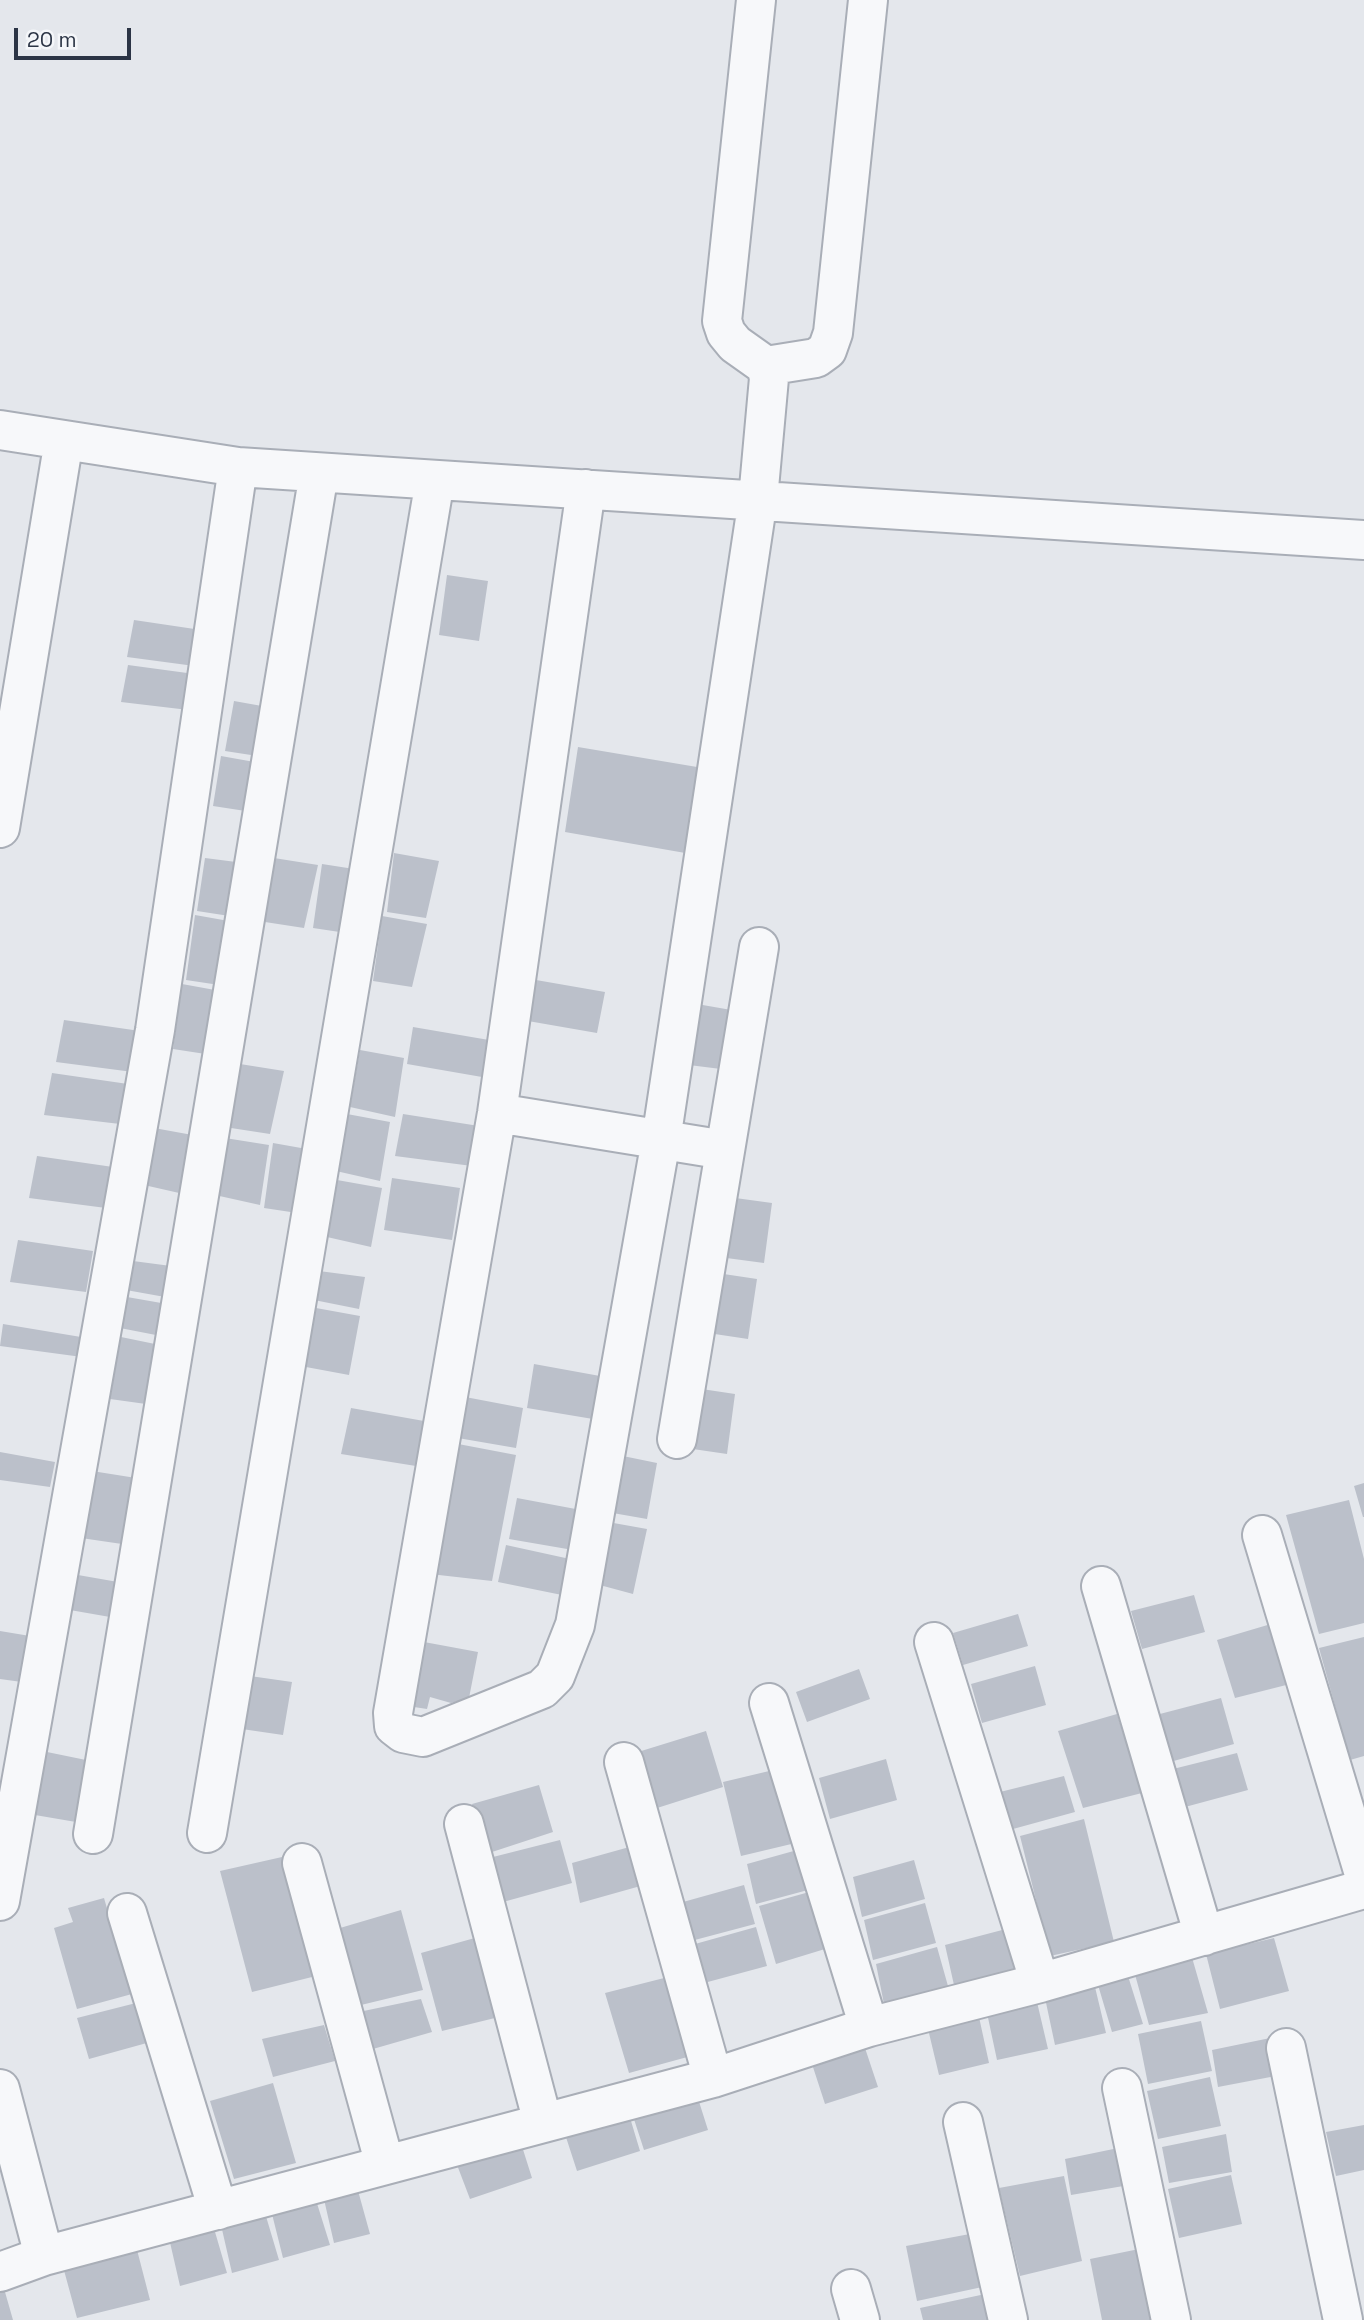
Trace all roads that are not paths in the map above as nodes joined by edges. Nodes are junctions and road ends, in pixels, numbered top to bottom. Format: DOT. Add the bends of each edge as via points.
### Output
graph roads {
  1 [pos="756,0"];
  2 [pos="868,0"];
  3 [pos="766,366"];
  4 [pos="0,430"];
  5 [pos="64,440"];
  6 [pos="238,467"];
  7 [pos="319,473"];
  8 [pos="435,480"];
  9 [pos="586,489"];
  10 [pos="758,499"];
  11 [pos="1364,540"];
  12 [pos="0,828"];
  13 [pos="759,947"];
  14 [pos="497,1113"];
  15 [pos="660,1140"];
  16 [pos="725,1150"];
  17 [pos="677,1439"];
  18 [pos="1262,1535"];
  19 [pos="1101,1586"];
  20 [pos="934,1642"];
  21 [pos="769,1703"];
  22 [pos="624,1762"];
  23 [pos="464,1824"];
  24 [pos="207,1833"];
  25 [pos="93,1834"];
  26 [pos="302,1863"];
  27 [pos="1364,1874"];
  28 [pos="1364,1889"];
  29 [pos="0,1901"];
  30 [pos="127,1913"];
  31 [pos="1204,1936"];
  32 [pos="1040,1983"];
  33 [pos="869,2027"];
  34 [pos="1286,2048"];
  35 [pos="713,2078"];
  36 [pos="1122,2088"];
  37 [pos="0,2089"];
  38 [pos="963,2122"];
  39 [pos="543,2123"];
  40 [pos="385,2165"];
  41 [pos="218,2210"];
  42 [pos="44,2256"];
  43 [pos="0,2272"];
  44 [pos="1008,2320"];
  45 [pos="1171,2320"];
  46 [pos="1343,2320"];
  1 -- 3 [label="street" via="722,321 735,344"];
  2 -- 3 [label="street" via="833,333 827,350 816,358"];
  3 -- 10 [label="street" via="769,378"];
  4 -- 5 [label="street"];
  5 -- 6 [label="street"];
  5 -- 12 [label="street"];
  6 -- 7 [label="street"];
  6 -- 29 [label="street" via="155,1030"];
  7 -- 8 [label="street"];
  7 -- 25 [label="street"];
  8 -- 9 [label="street"];
  8 -- 24 [label="street"];
  9 -- 10 [label="street"];
  9 -- 14 [label="street"];
  10 -- 11 [label="street"];
  10 -- 15 [label="street"];
  13 -- 16 [label="street"];
  14 -- 15 [label="street"];
  14 -- 15 [label="street" via="393,1713 394,1726 423,1737 542,1689 565,1656 575,1625"];
  15 -- 16 [label="street"];
  16 -- 17 [label="street"];
  18 -- 27 [label="street"];
  19 -- 31 [label="street"];
  20 -- 32 [label="street"];
  21 -- 33 [label="street"];
  22 -- 35 [label="street"];
  23 -- 39 [label="street"];
  26 -- 40 [label="street"];
  28 -- 31 [label="street"];
  30 -- 41 [label="street"];
  31 -- 32 [label="street"];
  32 -- 33 [label="street"];
  33 -- 35 [label="street"];
  34 -- 46 [label="street"];
  35 -- 39 [label="street"];
  36 -- 45 [label="street"];
  37 -- 42 [label="street"];
  38 -- 44 [label="street"];
  39 -- 40 [label="street"];
  40 -- 41 [label="street"];
  41 -- 42 [label="street"];
  42 -- 43 [label="street"];
}
